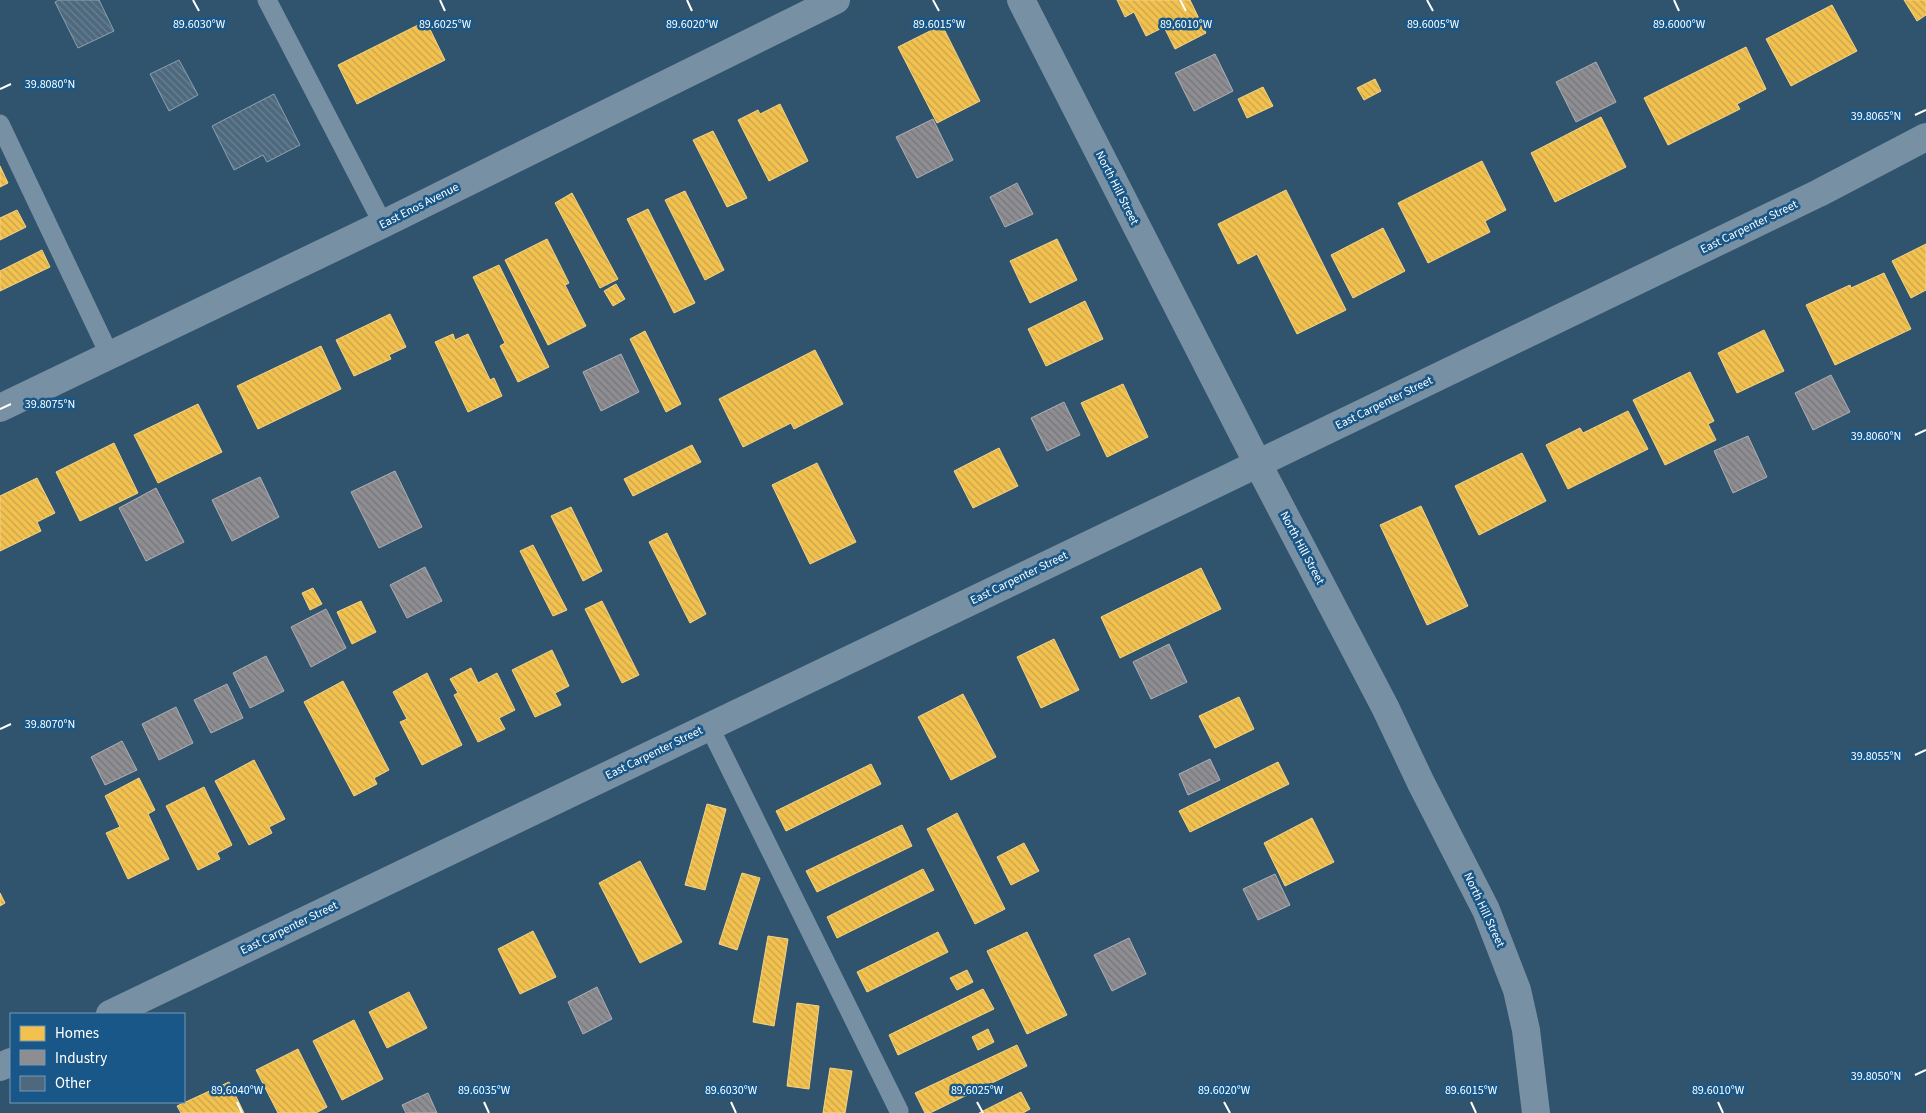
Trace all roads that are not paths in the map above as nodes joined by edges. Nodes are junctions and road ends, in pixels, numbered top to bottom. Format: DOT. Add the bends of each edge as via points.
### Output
graph roads {
  1 [pos="267,0"];
  2 [pos="836,0"];
  3 [pos="1020,0"];
  4 [pos="0,124"];
  5 [pos="1926,137"];
  6 [pos="383,224"];
  7 [pos="110,356"];
  8 [pos="0,408"];
  9 [pos="1258,464"];
  10 [pos="710,726"];
  11 [pos="112,1013"];
  12 [pos="899,1111"];
  13 [pos="1536,1113"];
  1 -- 6 [label="lane"];
  2 -- 6 [label="street, East Enos Avenue"];
  3 -- 9 [label="street, North Hill Street"];
  4 -- 7 [label="lane"];
  5 -- 9 [label="street, East Carpenter Street" via="1819,193"];
  6 -- 7 [label="street, East Enos Avenue"];
  7 -- 8 [label="street, East Enos Avenue"];
  9 -- 10 [label="street, East Carpenter Street"];
  9 -- 13 [label="street, North Hill Street" via="1486,910 1517,990 1526,1030"];
  10 -- 11 [label="street, East Carpenter Street"];
  10 -- 12 [label="lane"];
}
